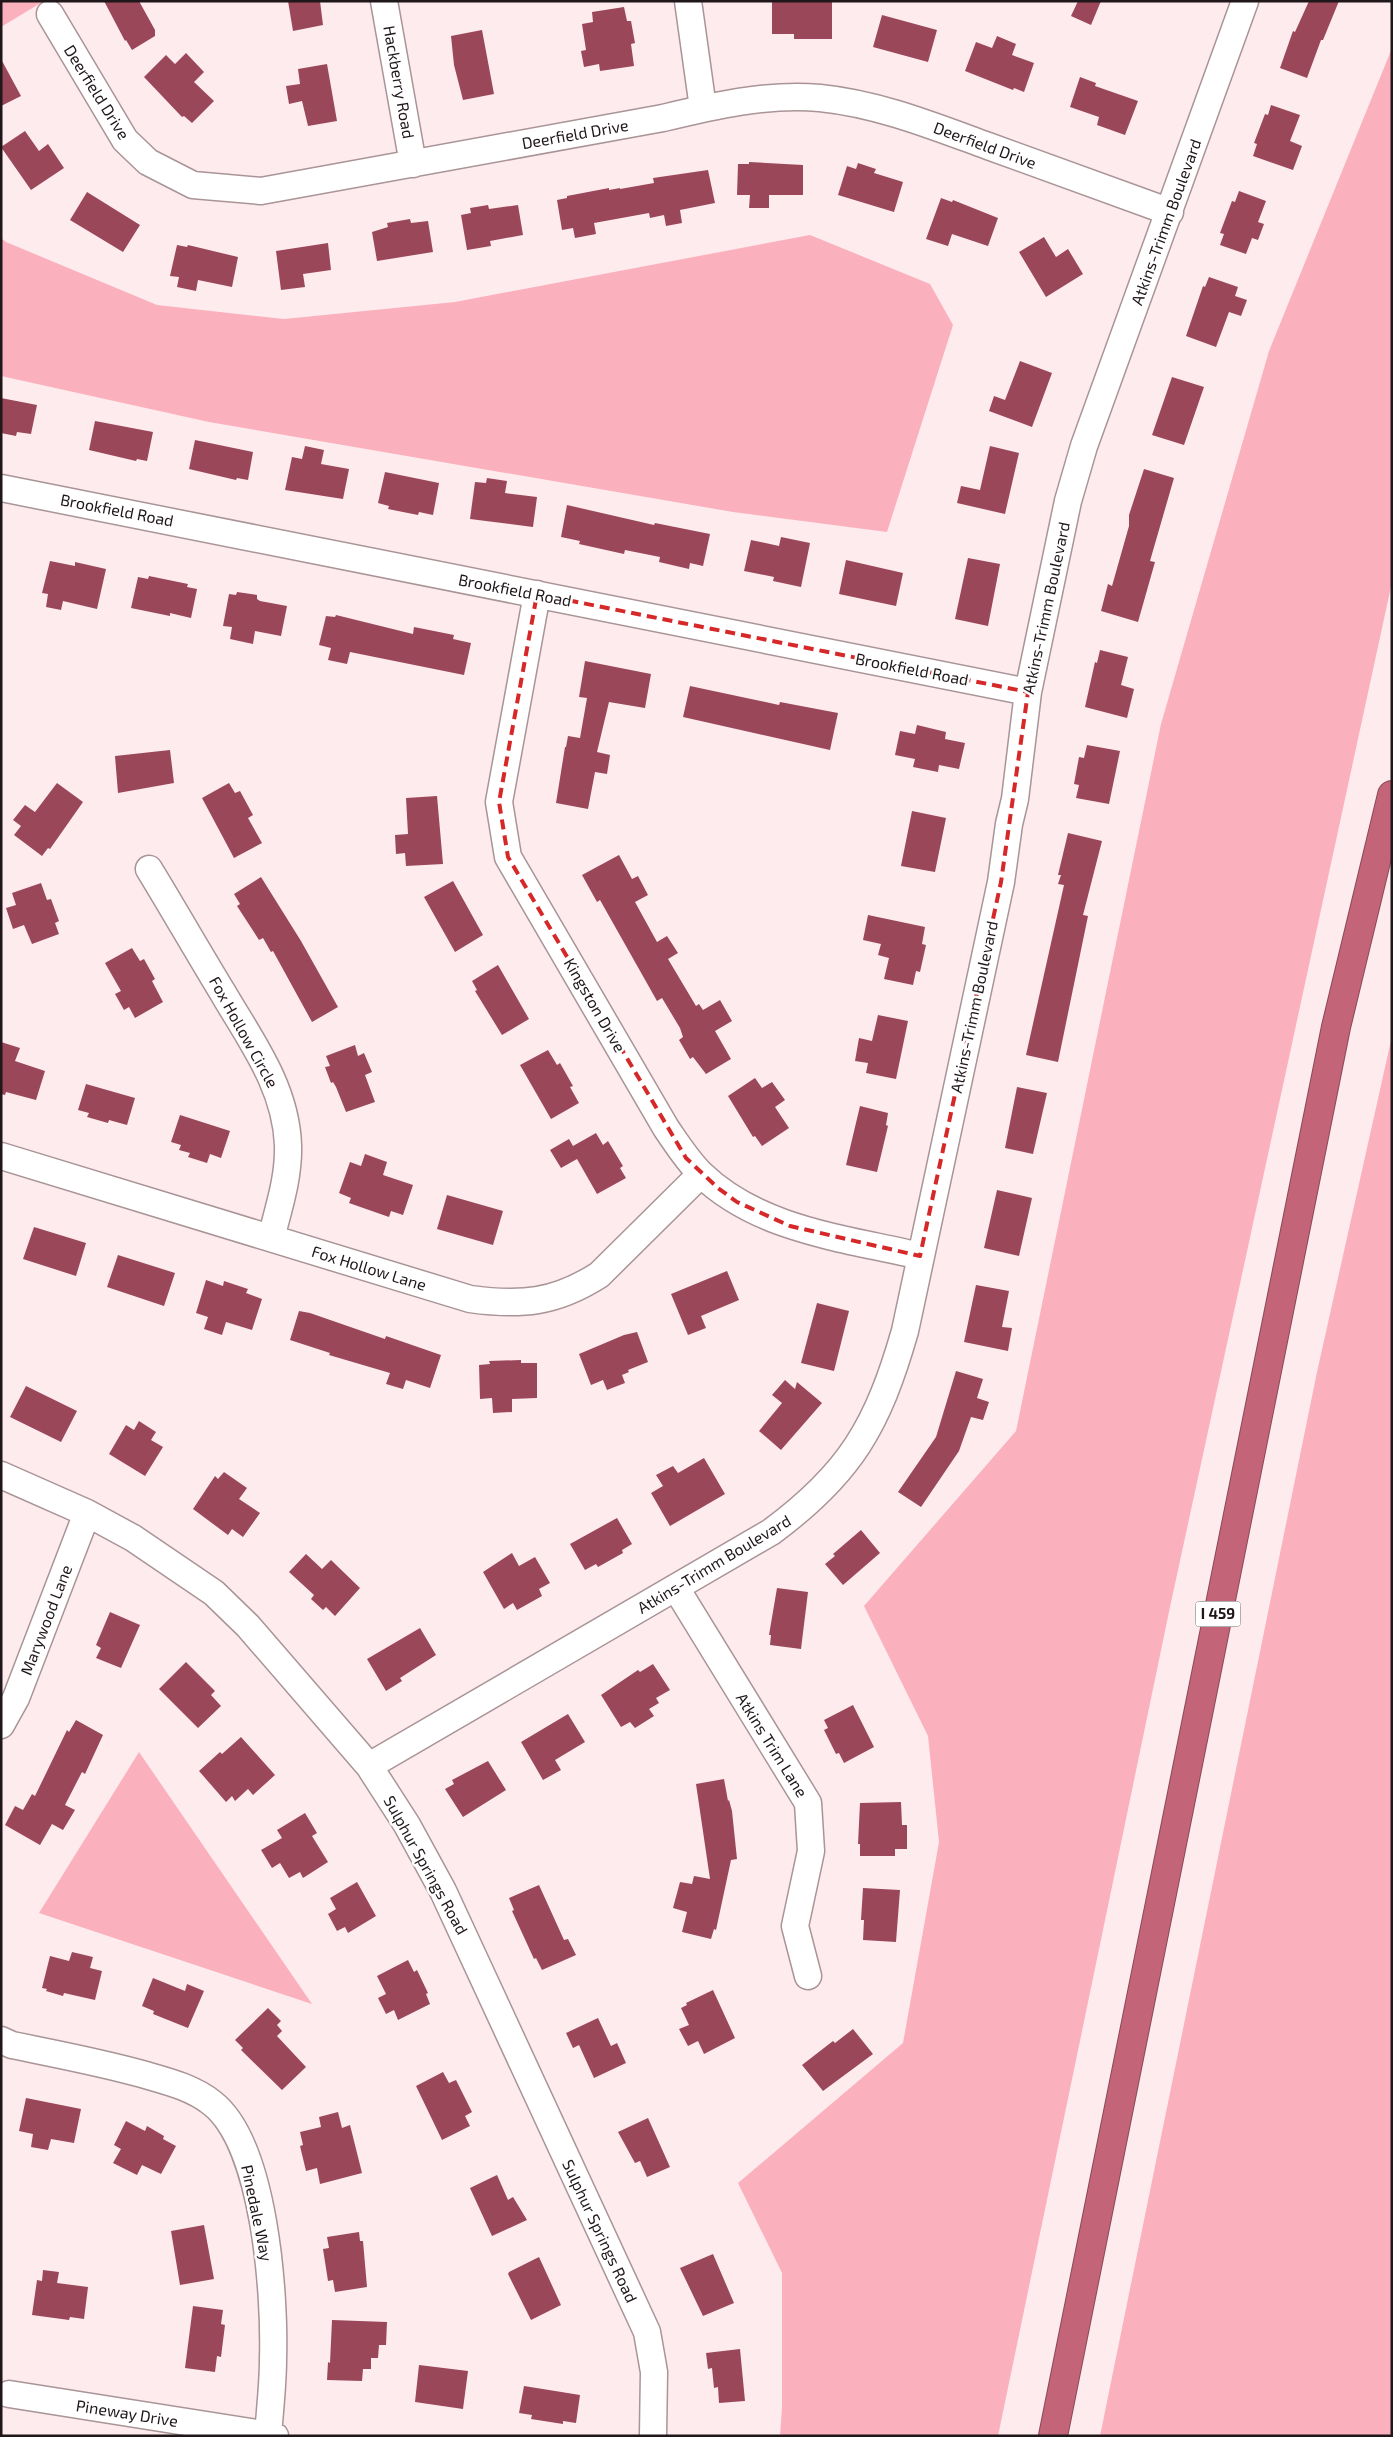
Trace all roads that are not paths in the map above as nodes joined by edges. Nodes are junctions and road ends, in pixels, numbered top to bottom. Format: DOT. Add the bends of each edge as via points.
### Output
graph roads {
  1 [pos="384,1"];
  2 [pos="688,1"];
  3 [pos="1245,1"];
  4 [pos="50,14"];
  5 [pos="703,108"];
  6 [pos="413,164"];
  7 [pos="1170,212"];
  8 [pos="1,488"];
  9 [pos="537,594"];
  10 [pos="1028,692"];
  11 [pos="1392,795"];
  12 [pos="149,868"];
  13 [pos="1,1156"];
  14 [pos="701,1174"];
  15 [pos="271,1238"];
  16 [pos="920,1256"];
  17 [pos="1,1475"];
  18 [pos="87,1513"];
  19 [pos="676,1588"];
  20 [pos="1,1725"];
  21 [pos="369,1766"];
  22 [pos="808,1976"];
  23 [pos="1,2040"];
  24 [pos="9,2394"];
  25 [pos="271,2435"];
  26 [pos="653,2436"];
  27 [pos="1053,2436"];
  1 -- 6 [label="street, Hackberry Road"];
  2 -- 5 [label="street"];
  3 -- 7 [label="street, Atkins-Trimm Boulevard"];
  4 -- 6 [label="street, Deerfield Drive" via="124,140 148,162 193,184 261,191"];
  5 -- 6 [label="street, Deerfield Drive"];
  5 -- 7 [label="street, Deerfield Drive" via="785,98 855,103 909,117"];
  7 -- 10 [label="street, Atkins-Trimm Boulevard" via="1084,446 1068,501"];
  8 -- 9 [label="street, Brookfield Road"];
  9 -- 10 [label="street, Brookfield Road"];
  9 -- 14 [label="street, Kingston Drive" via="499,802 508,857 666,1128"];
  10 -- 16 [label="street, Atkins-Trimm Boulevard" via="1001,882"];
  11 -- 27 [label="highway, I 459" via="1336,1027"];
  12 -- 15 [label="street, Fox Hollow Circle" via="267,1068 283,1107 288,1146 286,1175"];
  13 -- 15 [label="street, Fox Hollow Lane"];
  14 -- 15 [label="street, Fox Hollow Lane" via="600,1275 554,1298 503,1303 470,1299"];
  14 -- 16 [label="street, Kingston Drive" via="737,1202 790,1226"];
  16 -- 19 [label="street, Atkins-Trimm Boulevard" via="892,1376 876,1416 861,1442 832,1480 803,1508 771,1532"];
  17 -- 18 [label="street, Sulphur Springs Road"];
  18 -- 20 [label="street, Marywood Lane" via="16,1698"];
  18 -- 21 [label="street, Sulphur Springs Road" via="133,1538 214,1594 248,1626"];
  19 -- 21 [label="street, Atkins-Trimm Boulevard"];
  19 -- 22 [label="street, Atkins Trim Lane" via="808,1803 810,1851 795,1926"];
  21 -- 26 [label="street, Sulphur Springs Road" via="407,1825 443,1891 647,2332 654,2372"];
  23 -- 25 [label="street, Pinedale Way" via="177,2084 212,2103 238,2135 252,2176 272,2292"];
  24 -- 25 [label="street, Pineway Drive"];
}
